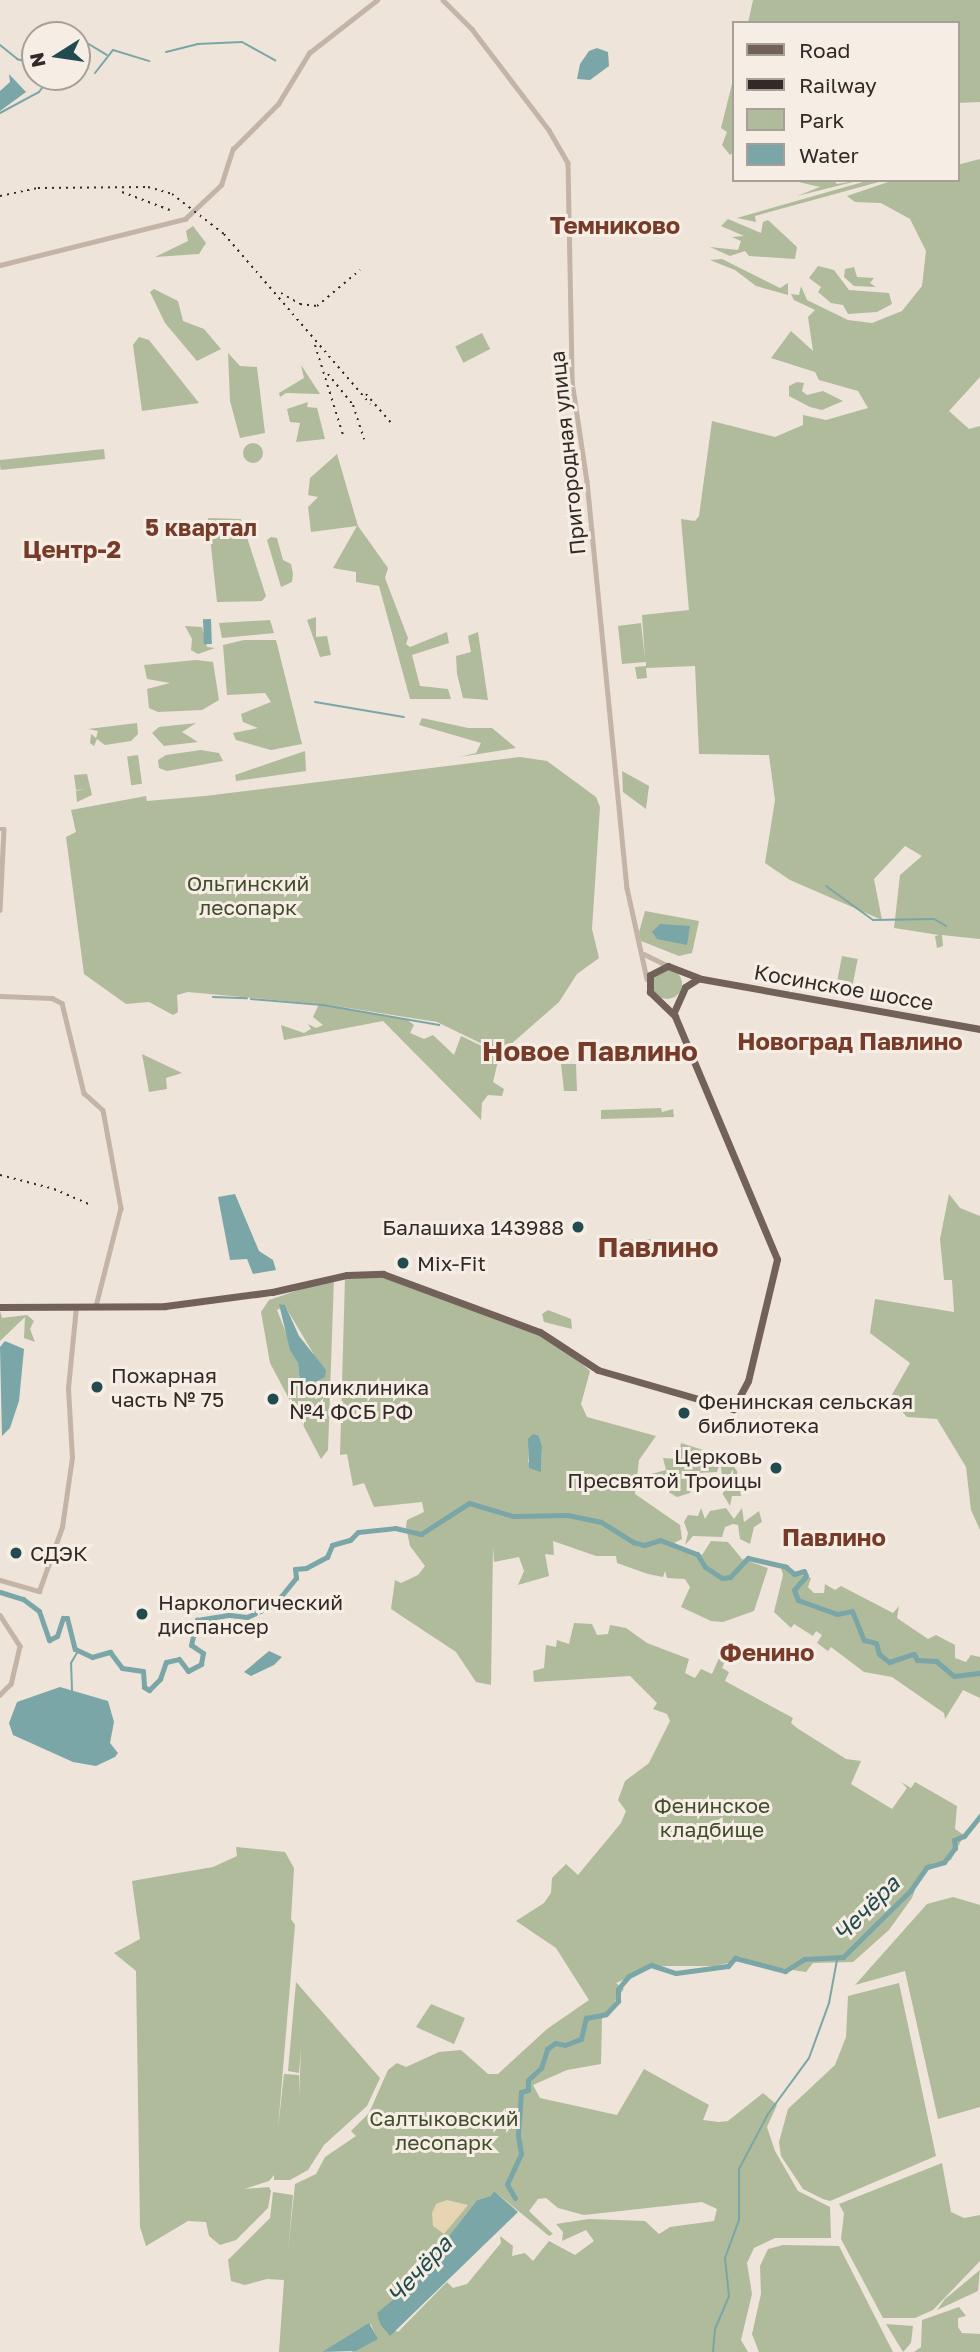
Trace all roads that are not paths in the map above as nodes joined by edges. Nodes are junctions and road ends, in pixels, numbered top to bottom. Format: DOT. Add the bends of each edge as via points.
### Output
graph roads {
  1 [pos="376,0"];
  2 [pos="443,0"];
  3 [pos="0,265"];
  4 [pos="2,829"];
  5 [pos="0,910"];
  6 [pos="640,944"];
  7 [pos="667,965"];
  8 [pos="677,970"];
  9 [pos="702,979"];
  10 [pos="648,985"];
  11 [pos="681,993"];
  12 [pos="0,996"];
  13 [pos="660,1000"];
  14 [pos="676,1016"];
  15 [pos="980,1029"];
  16 [pos="76,1306"];
  17 [pos="96,1306"];
  18 [pos="0,1307"];
  19 [pos="0,1580"];
  20 [pos="0,1615"];
  21 [pos="0,1695"];
  1 -- 3 [label="street" via="317,45 269,114 233,149 221,185 185,219"];
  2 -- 6 [label="street, Пригородная улица" via="549,130 568,163 572,381 587,481 627,888"];
  4 -- 5 [label="street"];
  6 -- 7 [label="street" via="650,960"];
  6 -- 10 [label="street, Пригородная улица"];
  7 -- 8 [label="main road"];
  7 -- 10 [label="main road" via="652,972"];
  8 -- 9 [label="main road, Косинское шоссе"];
  8 -- 11 [label="main road" via="683,978"];
  9 -- 11 [label="main road" via="692,981"];
  9 -- 15 [label="main road, Косинское шоссе"];
  10 -- 13 [label="main road"];
  11 -- 13 [label="main road"];
  11 -- 14 [label="main road" via="674,1005"];
  12 -- 17 [label="street" via="52,998 62,1003 83,1093 103,1110 121,1208"];
  13 -- 14 [label="main road"];
  14 -- 17 [label="main road" via="777,1261 746,1390 737,1407 728,1410 598,1370 540,1332 383,1275 347,1275 269,1292 165,1306"];
  16 -- 17 [label="main road"];
  16 -- 18 [label="main road"];
  16 -- 19 [label="street" via="68,1388 70,1478 62,1527 39,1591"];
  20 -- 21 [label="street" via="20,1647 11,1684"];
}
